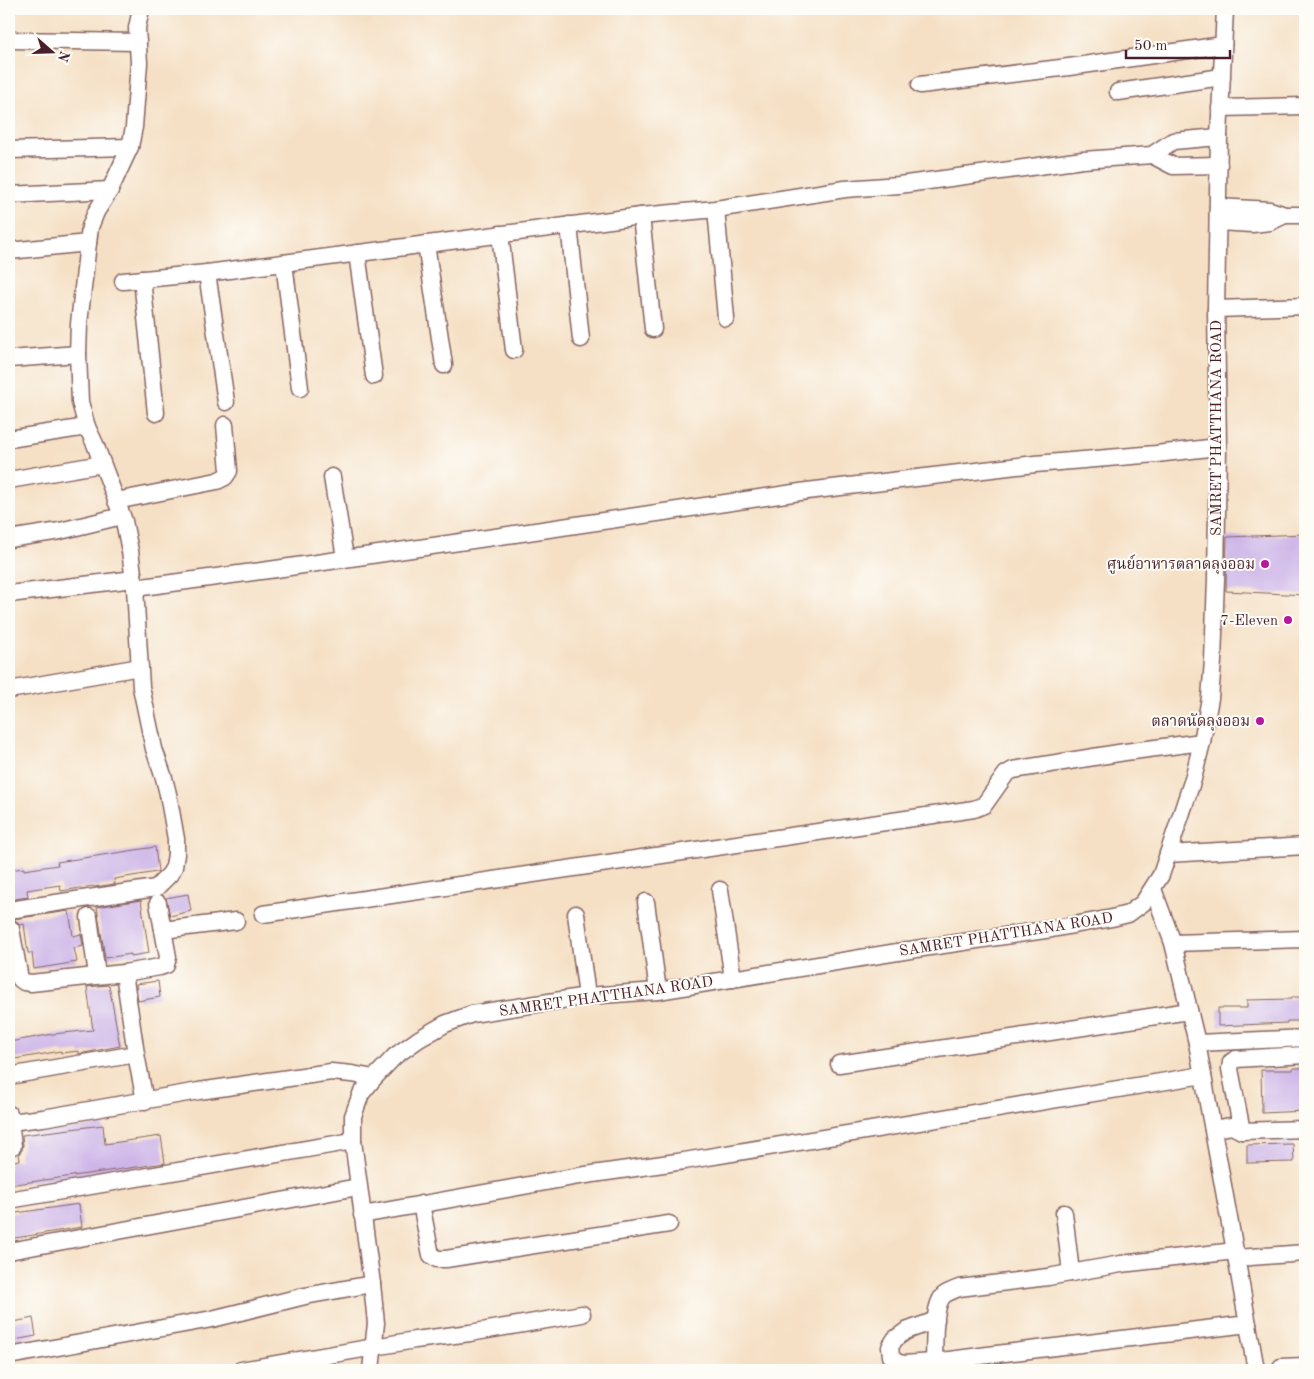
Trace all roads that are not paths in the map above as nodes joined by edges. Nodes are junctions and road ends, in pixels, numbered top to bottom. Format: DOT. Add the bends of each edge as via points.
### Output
graph roads {
  1 [pos="142,9"];
  2 [pos="1225,9"];
  3 [pos="9,40"];
  4 [pos="138,42"];
  5 [pos="1223,45"];
  6 [pos="1222,77"];
  7 [pos="920,85"];
  8 [pos="1118,92"];
  9 [pos="1305,106"];
  10 [pos="1220,108"];
  11 [pos="1219,138"];
  12 [pos="130,147"];
  13 [pos="9,150"];
  14 [pos="1152,155"];
  15 [pos="1219,165"];
  16 [pos="110,190"];
  17 [pos="9,196"];
  18 [pos="716,210"];
  19 [pos="1218,215"];
  20 [pos="1305,215"];
  21 [pos="641,216"];
  22 [pos="569,225"];
  23 [pos="500,234"];
  24 [pos="88,243"];
  25 [pos="426,244"];
  26 [pos="9,251"];
  27 [pos="357,253"];
  28 [pos="284,263"];
  29 [pos="207,273"];
  30 [pos="142,279"];
  31 [pos="124,281"];
  32 [pos="1305,306"];
  33 [pos="1216,309"];
  34 [pos="726,318"];
  35 [pos="653,329"];
  36 [pos="581,339"];
  37 [pos="514,350"];
  38 [pos="78,354"];
  39 [pos="9,359"];
  40 [pos="444,365"];
  41 [pos="374,376"];
  42 [pos="300,388"];
  43 [pos="226,402"];
  44 [pos="156,412"];
  45 [pos="225,425"];
  46 [pos="87,427"];
  47 [pos="9,438"];
  48 [pos="1218,447"];
  49 [pos="102,464"];
  50 [pos="332,477"];
  51 [pos="9,480"];
  52 [pos="119,508"];
  53 [pos="9,539"];
  54 [pos="345,558"];
  55 [pos="135,583"];
  56 [pos="9,594"];
  57 [pos="140,667"];
  58 [pos="9,690"];
  59 [pos="1202,742"];
  60 [pos="1305,846"];
  61 [pos="1168,854"];
  62 [pos="1154,889"];
  63 [pos="720,890"];
  64 [pos="646,902"];
  65 [pos="158,903"];
  66 [pos="9,910"];
  67 [pos="263,914"];
  68 [pos="576,914"];
  69 [pos="89,917"];
  70 [pos="236,921"];
  71 [pos="11,928"];
  72 [pos="163,930"];
  73 [pos="1305,939"];
  74 [pos="1173,943"];
  75 [pos="124,973"];
  76 [pos="97,975"];
  77 [pos="733,979"];
  78 [pos="658,991"];
  79 [pos="587,996"];
  80 [pos="1190,1011"];
  81 [pos="1305,1038"];
  82 [pos="1197,1043"];
  83 [pos="136,1054"];
  84 [pos="1305,1055"];
  85 [pos="839,1064"];
  86 [pos="1203,1075"];
  87 [pos="9,1076"];
  88 [pos="374,1078"];
  89 [pos="146,1101"];
  90 [pos="9,1118"];
  91 [pos="1305,1129"];
  92 [pos="1242,1131"];
  93 [pos="1214,1135"];
  94 [pos="353,1140"];
  95 [pos="13,1146"];
  96 [pos="358,1187"];
  97 [pos="9,1200"];
  98 [pos="422,1204"];
  99 [pos="1064,1213"];
  100 [pos="362,1215"];
  101 [pos="669,1224"];
  102 [pos="9,1251"];
  103 [pos="1305,1253"];
  104 [pos="1236,1254"];
  105 [pos="1071,1273"];
  106 [pos="372,1284"];
  107 [pos="582,1314"];
  108 [pos="936,1320"];
  109 [pos="1248,1324"];
  110 [pos="373,1347"];
  111 [pos="9,1356"];
  112 [pos="934,1362"];
  113 [pos="1305,1366"];
  114 [pos="1281,1367"];
  115 [pos="240,1370"];
  116 [pos="371,1370"];
  117 [pos="1256,1370"];
  1 -- 4 [label="street" via="137,28"];
  2 -- 5 [label="street, SAMRET PHATTHANA ROAD"];
  3 -- 4 [label="street"];
  4 -- 12 [label="street" via="139,64"];
  5 -- 6 [label="street, SAMRET PHATTHANA ROAD"];
  5 -- 7 [label="street"];
  6 -- 8 [label="street"];
  6 -- 10 [label="street, SAMRET PHATTHANA ROAD"];
  9 -- 10 [label="street"];
  10 -- 11 [label="street, SAMRET PHATTHANA ROAD"];
  11 -- 14 [label="street" via="1173,141"];
  11 -- 15 [label="street, SAMRET PHATTHANA ROAD"];
  12 -- 13 [label="street"];
  12 -- 16 [label="street"];
  14 -- 15 [label="street" via="1173,166"];
  14 -- 18 [label="street" via="1083,160 845,189"];
  15 -- 19 [label="street, SAMRET PHATTHANA ROAD"];
  16 -- 17 [label="street"];
  16 -- 24 [label="street" via="96,212"];
  18 -- 21 [label="street"];
  18 -- 34 [label="street"];
  19 -- 20 [label="street" via="1252,224 1270,222 1285,215"];
  19 -- 33 [label="street, SAMRET PHATTHANA ROAD"];
  21 -- 22 [label="street"];
  21 -- 35 [label="street"];
  22 -- 23 [label="street"];
  22 -- 36 [label="street"];
  23 -- 25 [label="street"];
  23 -- 37 [label="street"];
  24 -- 26 [label="street"];
  24 -- 38 [label="street"];
  25 -- 27 [label="street"];
  25 -- 40 [label="street"];
  27 -- 28 [label="street"];
  27 -- 41 [label="street"];
  28 -- 29 [label="street"];
  28 -- 42 [label="street"];
  29 -- 30 [label="street"];
  29 -- 43 [label="street"];
  30 -- 31 [label="street"];
  30 -- 44 [label="street"];
  32 -- 33 [label="street"];
  33 -- 48 [label="street, SAMRET PHATTHANA ROAD"];
  38 -- 39 [label="street"];
  38 -- 46 [label="street" via="80,402"];
  45 -- 52 [label="street" via="229,471 225,477"];
  46 -- 47 [label="street"];
  46 -- 49 [label="street"];
  48 -- 54 [label="street" via="1079,459 807,491"];
  48 -- 59 [label="street, SAMRET PHATTHANA ROAD" via="1213,661"];
  49 -- 51 [label="street"];
  49 -- 52 [label="street"];
  50 -- 54 [label="street"];
  52 -- 53 [label="street" via="60,531"];
  52 -- 55 [label="street"];
  54 -- 55 [label="street" via="276,570"];
  55 -- 56 [label="street"];
  55 -- 57 [label="street"];
  57 -- 58 [label="street"];
  57 -- 66 [label="street" via="148,723 168,794 176,839 174,867 156,888"];
  59 -- 61 [label="street, SAMRET PHATTHANA ROAD"];
  59 -- 67 [label="street" via="1013,770 1006,774 984,805 974,810"];
  60 -- 61 [label="street"];
  61 -- 62 [label="street, SAMRET PHATTHANA ROAD"];
  62 -- 74 [label="street"];
  62 -- 77 [label="street, SAMRET PHATTHANA ROAD" via="1143,904 1128,914 1112,918"];
  63 -- 77 [label="street"];
  64 -- 78 [label="street"];
  65 -- 72 [label="street"];
  68 -- 79 [label="street"];
  69 -- 76 [label="street"];
  70 -- 72 [label="street"];
  71 -- 76 [label="street" via="20,979 24,982"];
  72 -- 75 [label="street" via="168,957 166,965"];
  73 -- 74 [label="street"];
  74 -- 80 [label="street"];
  75 -- 76 [label="street"];
  75 -- 83 [label="street"];
  77 -- 78 [label="street, SAMRET PHATTHANA ROAD"];
  78 -- 79 [label="street, SAMRET PHATTHANA ROAD"];
  79 -- 88 [label="street, SAMRET PHATTHANA ROAD" via="472,1014 445,1024 395,1056"];
  80 -- 82 [label="street"];
  80 -- 85 [label="street"];
  81 -- 82 [label="street"];
  82 -- 86 [label="street"];
  83 -- 87 [label="street"];
  83 -- 89 [label="street"];
  84 -- 92 [label="street" via="1236,1059 1231,1062"];
  86 -- 93 [label="street"];
  86 -- 98 [label="street"];
  88 -- 89 [label="street" via="332,1072"];
  88 -- 94 [label="street, SAMRET PHATTHANA ROAD" via="362,1094 353,1116"];
  89 -- 90 [label="street" via="43,1118"];
  90 -- 95 [label="street"];
  91 -- 92 [label="street"];
  92 -- 93 [label="street" via="1232,1126"];
  93 -- 104 [label="street"];
  94 -- 96 [label="street, SAMRET PHATTHANA ROAD"];
  94 -- 97 [label="street"];
  96 -- 100 [label="street, SAMRET PHATTHANA ROAD"];
  96 -- 102 [label="street"];
  98 -- 100 [label="street"];
  98 -- 101 [label="street" via="431,1255 446,1259"];
  99 -- 105 [label="street"];
  100 -- 106 [label="street, SAMRET PHATTHANA ROAD"];
  103 -- 104 [label="street"];
  104 -- 105 [label="street" via="1121,1264"];
  104 -- 109 [label="street"];
  105 -- 108 [label="street" via="959,1288 945,1294 939,1302"];
  106 -- 110 [label="street, SAMRET PHATTHANA ROAD" via="376,1323"];
  106 -- 111 [label="street"];
  107 -- 110 [label="street"];
  108 -- 112 [label="street"];
  108 -- 112 [label="street" via="906,1331 890,1347 896,1362"];
  109 -- 112 [label="street"];
  109 -- 117 [label="street"];
  110 -- 115 [label="street"];
  110 -- 116 [label="street, SAMRET PHATTHANA ROAD"];
  113 -- 114 [label="street"];
}
